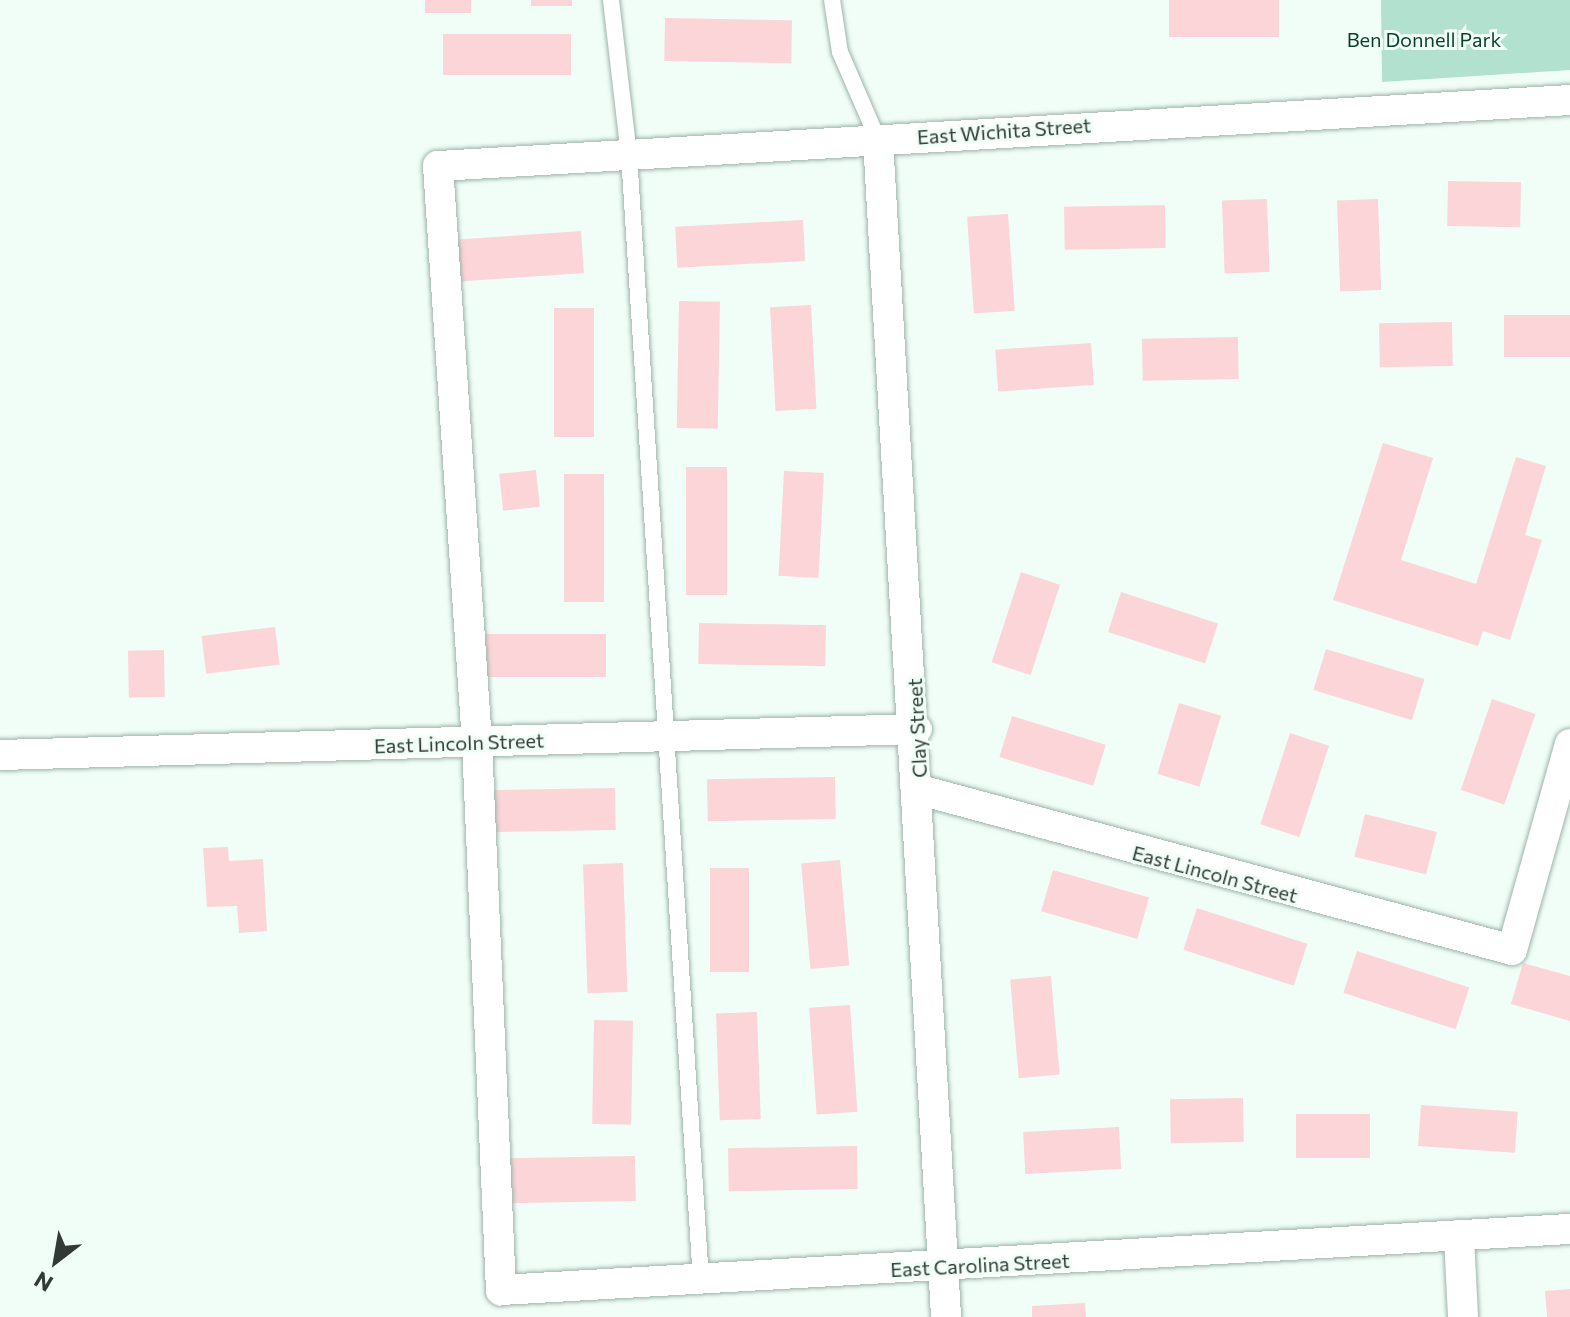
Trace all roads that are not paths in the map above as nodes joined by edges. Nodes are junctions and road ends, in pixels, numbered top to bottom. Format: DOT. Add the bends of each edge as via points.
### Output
graph roads {
  1 [pos="611,0"];
  2 [pos="832,0"];
  3 [pos="1570,100"];
  4 [pos="878,140"];
  5 [pos="629,155"];
  6 [pos="917,729"];
  7 [pos="670,736"];
  8 [pos="477,743"];
  9 [pos="1570,744"];
  10 [pos="0,755"];
  11 [pos="920,790"];
  12 [pos="1570,1229"];
  13 [pos="1459,1237"];
  14 [pos="943,1267"];
  15 [pos="701,1280"];
  16 [pos="946,1317"];
  17 [pos="1463,1317"];
  1 -- 5 [label="lane"];
  2 -- 4 [label="lane" via="840,52"];
  3 -- 4 [label="street, East Wichita Street"];
  4 -- 5 [label="street, East Wichita Street"];
  4 -- 6 [label="street, Clay Street"];
  5 -- 7 [label="lane"];
  5 -- 8 [label="street, East Wichita Street" via="438,166"];
  6 -- 7 [label="street, East Lincoln Street"];
  6 -- 11 [label="street, Clay Street"];
  7 -- 8 [label="street, East Lincoln Street"];
  7 -- 15 [label="lane"];
  8 -- 10 [label="street, East Lincoln Street"];
  8 -- 15 [label="street, East Carolina Street" via="501,1290"];
  9 -- 11 [label="street, East Lincoln Street" via="1512,950"];
  11 -- 14 [label="street, Clay Street"];
  12 -- 13 [label="street, East Carolina Street"];
  13 -- 14 [label="street, East Carolina Street"];
  13 -- 17 [label="street"];
  14 -- 15 [label="street, East Carolina Street"];
  14 -- 16 [label="street, Clay Street"];
}
